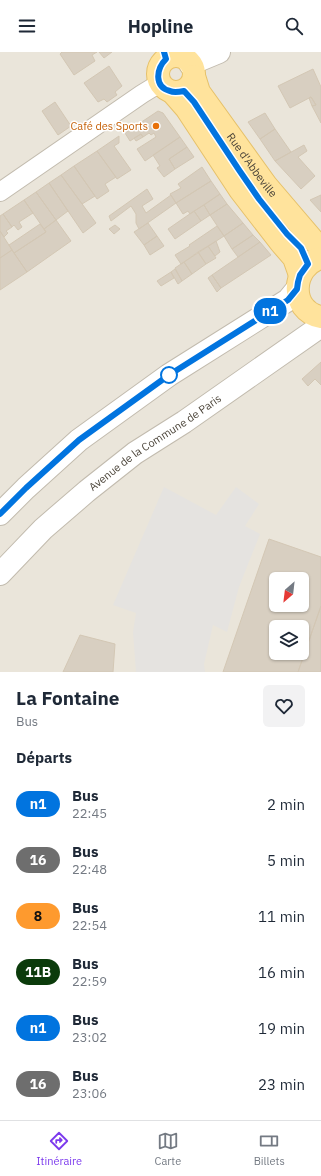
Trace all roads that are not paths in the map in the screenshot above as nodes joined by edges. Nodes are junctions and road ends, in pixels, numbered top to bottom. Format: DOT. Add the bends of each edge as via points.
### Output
graph roads {
  1 [pos="219,52"];
  2 [pos="174,71"];
  3 [pos="0,192"];
  4 [pos="282,228"];
  5 [pos="321,247"];
  6 [pos="307,271"];
  7 [pos="321,317"];
  8 [pos="321,326"];
  9 [pos="0,514"];
  10 [pos="0,574"];
  1 -- 2 [label="street"];
  2 -- 3 [label="street"];
  2 -- 5 [label="main road, Rue d'Abbeville" via="199,92 266,185"];
  2 -- 6 [label="main road, Rue d'Abbeville" via="186,108 240,190 281,243"];
  4 -- 6 [label="lane" via="301,248"];
  6 -- 7 [label="main road, Rue d'Abbeville" via="301,303 311,313"];
  6 -- 9 [label="street" via="288,300 169,375 79,440"];
  8 -- 10 [label="street, Avenue de la Commune de Paris" via="136,453 43,529"];
}
